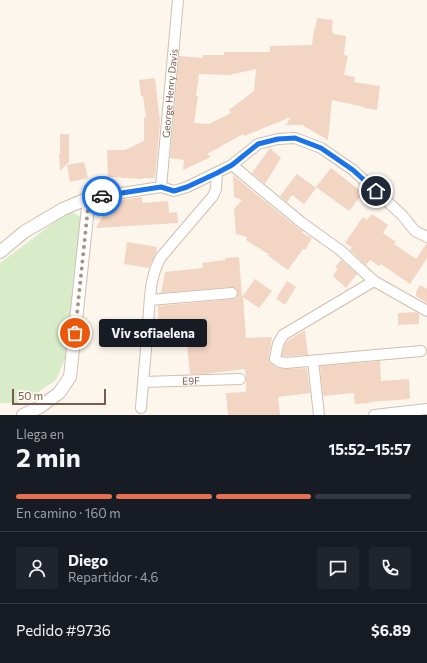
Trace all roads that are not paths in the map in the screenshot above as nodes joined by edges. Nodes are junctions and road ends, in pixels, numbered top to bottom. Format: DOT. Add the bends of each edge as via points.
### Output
graph roads {
  1 [pos="178,0"];
  2 [pos="232,165"];
  3 [pos="217,173"];
  4 [pos="161,187"];
  5 [pos="89,198"];
  6 [pos="427,237"];
  7 [pos="0,252"];
  8 [pos="374,281"];
  9 [pos="232,293"];
  10 [pos="150,300"];
  11 [pos="427,311"];
  12 [pos="421,351"];
  13 [pos="313,361"];
  14 [pos="240,379"];
  15 [pos="143,382"];
  16 [pos="142,408"];
  17 [pos="427,409"];
  18 [pos="23,415"];
  19 [pos="319,415"];
  20 [pos="374,415"];
  1 -- 4 [label="street, George Henry Davis"];
  2 -- 3 [label="street"];
  2 -- 6 [label="street" via="258,144 278,139 301,140 321,148 353,170 402,214 415,231"];
  2 -- 8 [label="street" via="301,222 340,250"];
  3 -- 4 [label="street" via="174,191"];
  3 -- 10 [label="street" via="213,196 161,257 151,287"];
  4 -- 5 [label="street"];
  5 -- 7 [label="street" via="63,208 30,228"];
  5 -- 18 [label="street" via="70,378 59,393 40,407"];
  8 -- 11 [label="street"];
  8 -- 13 [label="street" via="283,335 275,359 286,363"];
  9 -- 10 [label="street"];
  10 -- 15 [label="street"];
  12 -- 13 [label="street"];
  13 -- 19 [label="street"];
  14 -- 15 [label="street, E9F"];
  15 -- 16 [label="street"];
  17 -- 20 [label="street"];
}
